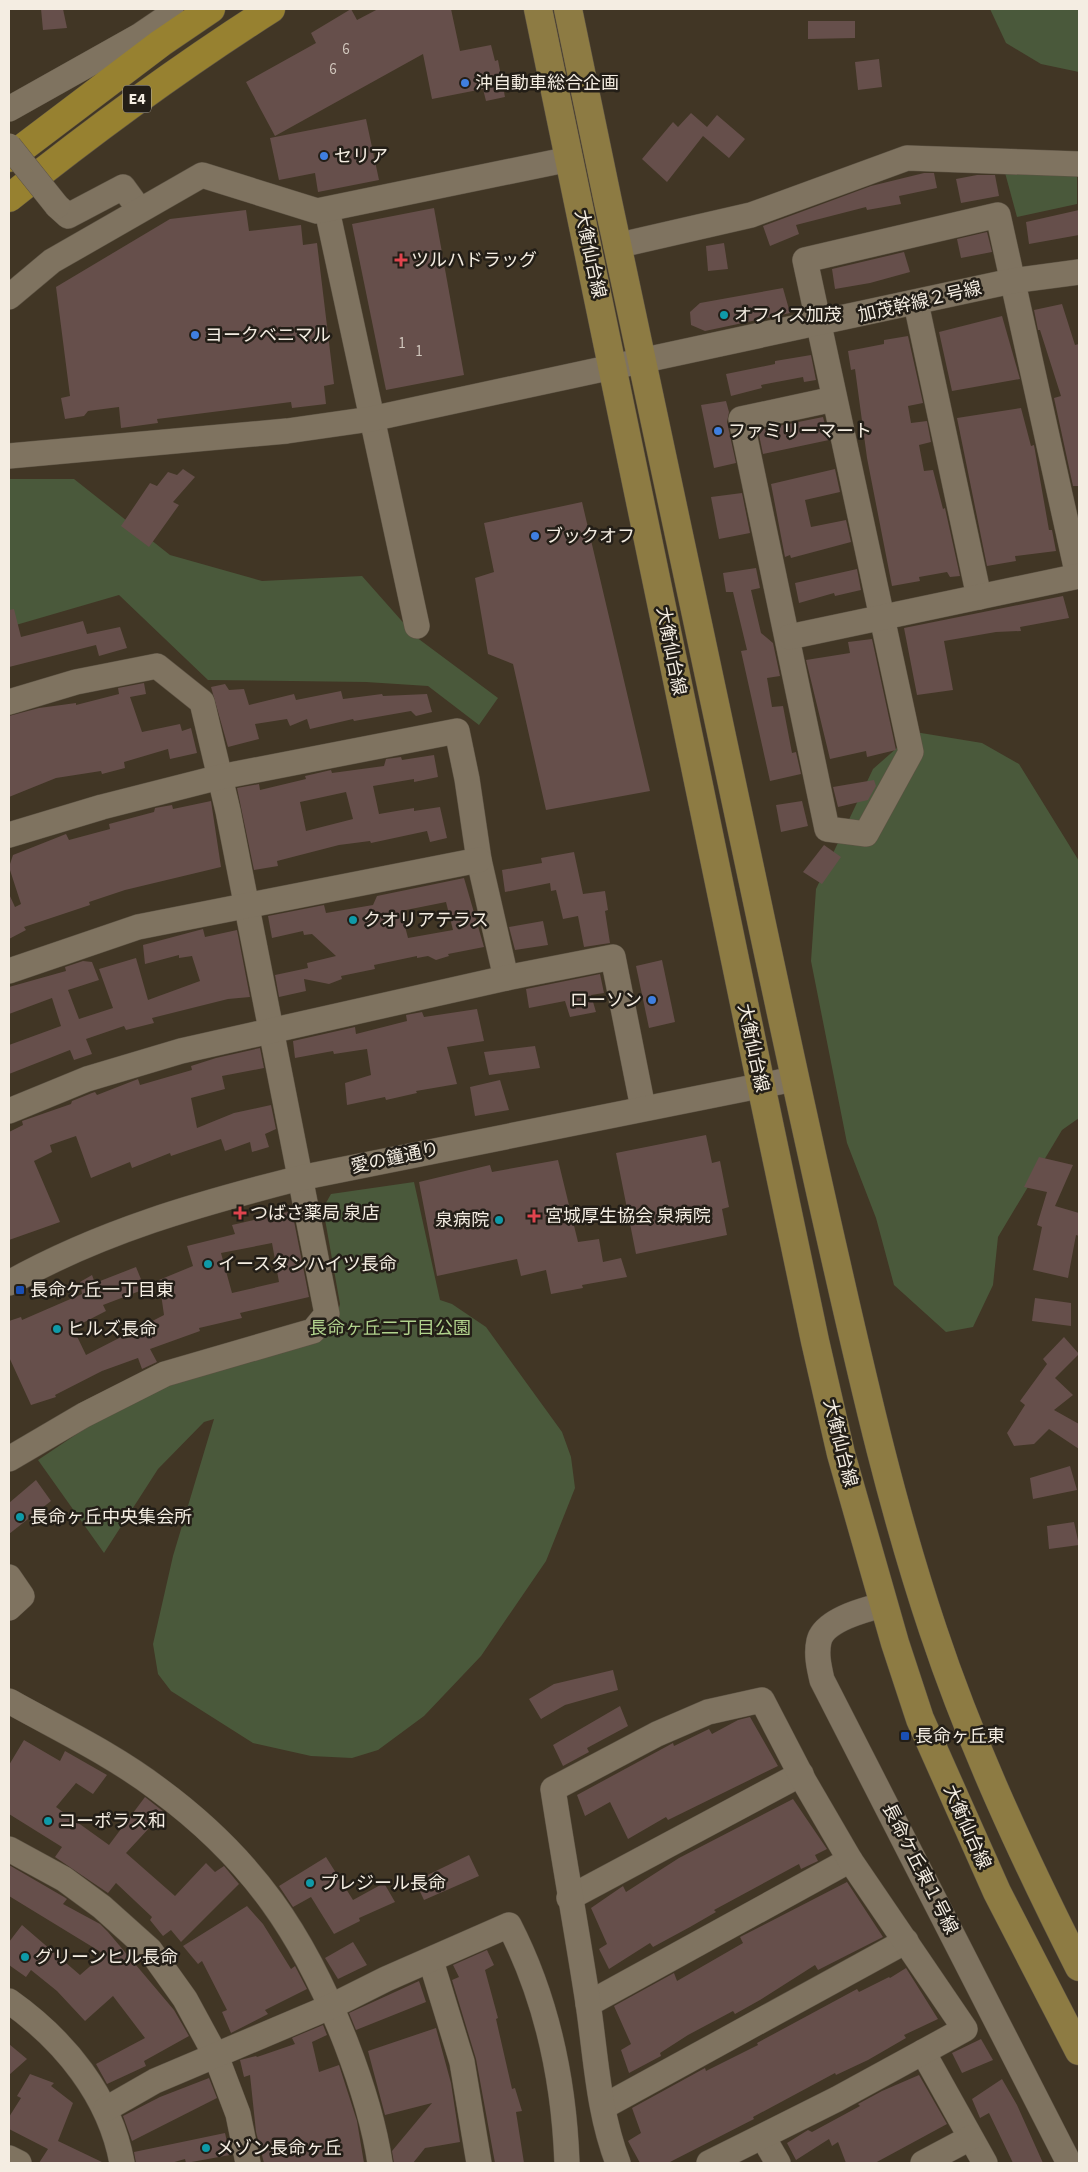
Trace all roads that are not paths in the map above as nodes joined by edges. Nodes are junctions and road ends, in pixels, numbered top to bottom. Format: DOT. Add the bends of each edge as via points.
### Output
graph roads {
  1 [pos="171,9"];
  2 [pos="212,9"];
  3 [pos="271,9"];
  4 [pos="538,9"];
  5 [pos="568,9"];
  6 [pos="9,109"];
  7 [pos="9,146"];
  8 [pos="9,158"];
  9 [pos="570,160"];
  10 [pos="1079,164"];
  11 [pos="9,198"];
  12 [pos="139,208"];
  13 [pos="327,210"];
  14 [pos="616,246"];
  15 [pos="1079,272"];
  16 [pos="1012,281"];
  17 [pos="9,297"];
  18 [pos="916,303"];
  19 [pos="819,324"];
  20 [pos="641,361"];
  21 [pos="614,367"];
  22 [pos="834,399"];
  23 [pos="371,419"];
  24 [pos="9,456"];
  25 [pos="1079,576"];
  26 [pos="979,597"];
  27 [pos="882,618"];
  28 [pos="417,626"];
  29 [pos="789,637"];
  30 [pos="9,702"];
  31 [pos="220,777"];
  32 [pos="9,835"];
  33 [pos="479,860"];
  34 [pos="246,905"];
  35 [pos="9,971"];
  36 [pos="506,978"];
  37 [pos="270,1030"];
  38 [pos="794,1079"];
  39 [pos="761,1085"];
  40 [pos="643,1108"];
  41 [pos="9,1111"];
  42 [pos="300,1178"];
  43 [pos="9,1283"];
  44 [pos="9,1459"];
  45 [pos="9,1577"];
  46 [pos="884,1605"];
  47 [pos="9,1608"];
  48 [pos="9,1701"];
  49 [pos="801,1774"];
  50 [pos="9,1849"];
  51 [pos="850,1860"];
  52 [pos="569,1898"];
  53 [pos="906,1941"];
  54 [pos="431,1961"];
  55 [pos="1079,1967"];
  56 [pos="9,2001"];
  57 [pos="588,2004"];
  58 [pos="332,2006"];
  59 [pos="1079,2051"];
  60 [pos="923,2052"];
  61 [pos="216,2056"];
  62 [pos="603,2107"];
  63 [pos="106,2109"];
  64 [pos="763,2137"];
  65 [pos="970,2138"];
  66 [pos="9,2158"];
  67 [pos="19,2163"];
  68 [pos="122,2163"];
  69 [pos="248,2163"];
  70 [pos="380,2163"];
  71 [pos="479,2163"];
  72 [pos="567,2163"];
  73 [pos="618,2163"];
  74 [pos="710,2163"];
  75 [pos="778,2163"];
  76 [pos="923,2163"];
  77 [pos="985,2163"];
  78 [pos="1069,2163"];
  1 -- 6 [label="street" via="168,17 139,36"];
  2 -- 8 [label="highway, E4" via="161,43"];
  3 -- 11 [label="highway, E4" via="176,71"];
  4 -- 9 [label="main road, 大衡仙台線"];
  5 -- 14 [label="main road, 大衡仙台線"];
  7 -- 12 [label="street, bridge" via="68,216 123,187"];
  9 -- 13 [label="street"];
  9 -- 21 [label="main road, 大衡仙台線"];
  10 -- 14 [label="street" via="907,158 751,215"];
  12 -- 13 [label="street" via="202,175 316,211"];
  12 -- 17 [label="street" via="52,261"];
  13 -- 23 [label="street"];
  14 -- 20 [label="main road, 大衡仙台線"];
  15 -- 16 [label="street, 加茂幹線２号線"];
  16 -- 18 [label="street, 加茂幹線２号線"];
  16 -- 19 [label="street" via="998,215 805,260"];
  16 -- 25 [label="street"];
  18 -- 19 [label="street, 加茂幹線２号線"];
  18 -- 26 [label="street"];
  19 -- 20 [label="street, 加茂幹線２号線"];
  19 -- 22 [label="street"];
  20 -- 21 [label="street, 加茂幹線２号線"];
  20 -- 38 [label="main road, 大衡仙台線"];
  21 -- 23 [label="street, 加茂幹線２号線"];
  21 -- 39 [label="main road, 大衡仙台線"];
  22 -- 27 [label="street"];
  22 -- 29 [label="street" via="741,419"];
  23 -- 24 [label="street, 加茂幹線２号線" via="286,431"];
  23 -- 28 [label="street"];
  25 -- 26 [label="street"];
  26 -- 27 [label="street"];
  27 -- 29 [label="street"];
  27 -- 29 [label="street" via="911,752 866,834 827,829"];
  30 -- 31 [label="street" via="76,682 157,666 202,702"];
  31 -- 32 [label="street"];
  31 -- 33 [label="street" via="457,731"];
  31 -- 34 [label="street"];
  33 -- 34 [label="street"];
  33 -- 36 [label="street"];
  34 -- 35 [label="street" via="138,927"];
  34 -- 37 [label="street"];
  36 -- 37 [label="street"];
  36 -- 40 [label="street" via="613,957"];
  37 -- 41 [label="street" via="181,1051 87,1079"];
  37 -- 42 [label="street"];
  38 -- 39 [label="street, 愛の鐘通り"];
  38 -- 55 [label="main road, 大衡仙台線" via="879,1449 934,1631 990,1783"];
  39 -- 40 [label="street, 愛の鐘通り"];
  39 -- 46 [label="main road, 大衡仙台線" via="839,1444"];
  40 -- 42 [label="street, 愛の鐘通り"];
  42 -- 43 [label="street, 愛の鐘通り" via="140,1222"];
  42 -- 44 [label="street" via="327,1314 313,1330 164,1374 84,1415"];
  45 -- 47 [label="street" via="22,1596"];
  46 -- 59 [label="main road, 大衡仙台線" via="920,1719 952,1795 997,1892"];
  46 -- 78 [label="street, 長命ケ丘東１号線" via="832,1625 819,1640 818,1661 822,1680"];
  48 -- 58 [label="street" via="102,1752 158,1788 201,1823 247,1868 284,1916"];
  49 -- 51 [label="street"];
  49 -- 52 [label="street"];
  49 -- 52 [label="street" via="762,1700 708,1712 657,1734 553,1789"];
  50 -- 61 [label="street" via="64,1879 102,1907 150,1950 185,1999"];
  51 -- 53 [label="street"];
  51 -- 57 [label="street"];
  52 -- 57 [label="street"];
  53 -- 60 [label="street" via="964,2029"];
  53 -- 62 [label="street"];
  54 -- 58 [label="street"];
  54 -- 71 [label="street" via="462,2062"];
  54 -- 72 [label="street" via="509,1925 524,1954 551,2038 566,2132"];
  56 -- 63 [label="street" via="54,2039 73,2060"];
  57 -- 62 [label="street" via="596,2077"];
  58 -- 61 [label="street"];
  58 -- 70 [label="street" via="354,2064"];
  60 -- 64 [label="street"];
  60 -- 65 [label="street"];
  61 -- 63 [label="street" via="155,2081"];
  61 -- 69 [label="street" via="238,2114"];
  62 -- 73 [label="street" via="610,2143"];
  63 -- 68 [label="street"];
  64 -- 74 [label="street"];
  64 -- 75 [label="street"];
  65 -- 76 [label="street"];
  65 -- 77 [label="street"];
  66 -- 67 [label="street"];
}
